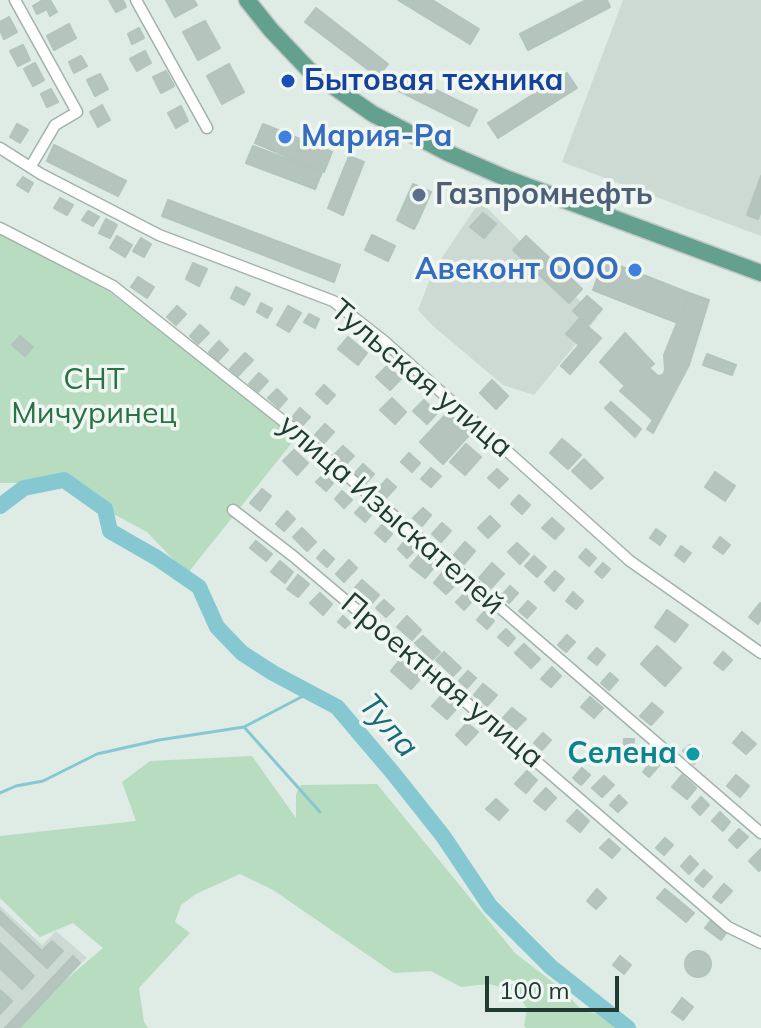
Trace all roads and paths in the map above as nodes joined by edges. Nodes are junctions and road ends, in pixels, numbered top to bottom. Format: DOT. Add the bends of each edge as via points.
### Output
graph roads {
  1 [pos="15,0"];
  2 [pos="136,0"];
  3 [pos="247,0"];
  4 [pos="207,128"];
  5 [pos="0,148"];
  6 [pos="31,166"];
  7 [pos="0,228"];
  8 [pos="761,273"];
  9 [pos="233,510"];
  10 [pos="761,653"];
  11 [pos="761,833"];
  12 [pos="761,943"];
  1 -- 6 [label="street" via="77,112 55,125"];
  2 -- 4 [label="street"];
  3 -- 8 [label="main road" via="308,69 373,114 467,163"];
  5 -- 6 [label="street, Тульская улица"];
  6 -- 10 [label="street, Тульская улица" via="159,235 333,301 630,561"];
  7 -- 11 [label="street, улица Изыскателей" via="113,286 269,409"];
  9 -- 12 [label="street, Проектная улица" via="728,927"];
}
